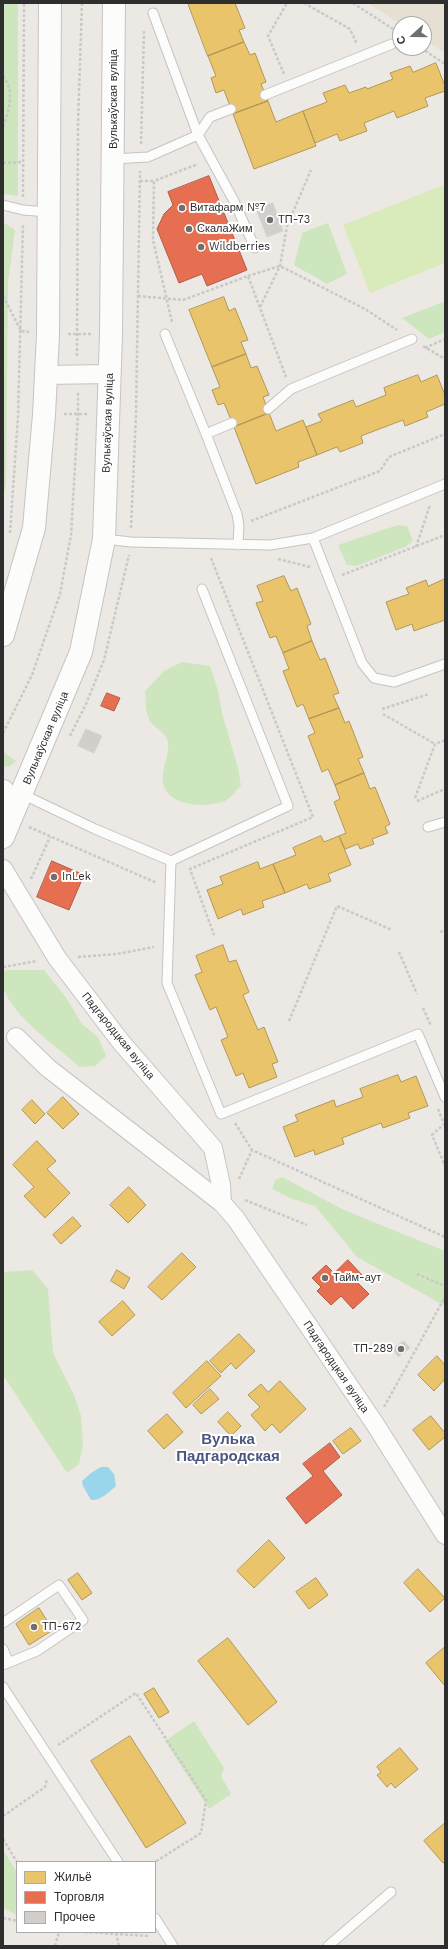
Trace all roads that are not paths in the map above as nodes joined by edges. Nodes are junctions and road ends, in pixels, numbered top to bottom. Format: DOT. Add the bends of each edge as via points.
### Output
graph roads {
  1 [pos="50,3"];
  2 [pos="114,3"];
  3 [pos="153,13"];
  4 [pos="392,44"];
  5 [pos="265,95"];
  6 [pos="231,109"];
  7 [pos="198,135"];
  8 [pos="113,159"];
  9 [pos="3,206"];
  10 [pos="48,212"];
  11 [pos="255,248"];
  12 [pos="165,334"];
  13 [pos="412,339"];
  14 [pos="110,374"];
  15 [pos="45,375"];
  16 [pos="268,409"];
  17 [pos="232,424"];
  18 [pos="206,434"];
  19 [pos="445,484"];
  20 [pos="313,538"];
  21 [pos="104,539"];
  22 [pos="238,545"];
  23 [pos="202,589"];
  24 [pos="3,635"];
  25 [pos="445,664"];
  26 [pos="13,792"];
  27 [pos="445,822"];
  28 [pos="428,827"];
  29 [pos="13,830"];
  30 [pos="171,861"];
  31 [pos="3,869"];
  32 [pos="16,1037"];
  33 [pos="445,1097"];
  34 [pos="227,1199"];
  35 [pos="445,1535"];
  36 [pos="3,1623"];
  37 [pos="3,1649"];
  38 [pos="6,1663"];
  39 [pos="3,1687"];
  40 [pos="117,1861"];
  41 [pos="391,1892"];
  42 [pos="156,1920"];
  43 [pos="173,1946"];
  44 [pos="328,1946"];
  1 -- 10 [label="street"];
  2 -- 8 [label="street, Вулькаўская вуліца"];
  3 -- 7 [label="lane"];
  4 -- 5 [label="lane"];
  6 -- 7 [label="lane" via="210,117"];
  7 -- 8 [label="lane" via="148,157"];
  7 -- 11 [label="lane" via="234,201"];
  8 -- 14 [label="street, Вулькаўская вуліца"];
  9 -- 10 [label="lane"];
  10 -- 15 [label="street" via="48,334"];
  12 -- 18 [label="lane"];
  13 -- 16 [label="lane" via="291,389"];
  14 -- 15 [label="street"];
  14 -- 21 [label="street, Вулькаўская вуліца"];
  15 -- 24 [label="street" via="34,528"];
  17 -- 18 [label="lane"];
  18 -- 22 [label="lane" via="237,514"];
  19 -- 20 [label="lane"];
  20 -- 22 [label="lane" via="270,545"];
  20 -- 25 [label="lane" via="362,663 374,678 394,682"];
  21 -- 22 [label="lane"];
  21 -- 26 [label="street, Вулькаўская вуліца" via="81,652"];
  23 -- 30 [label="lane" via="288,806"];
  26 -- 29 [label="street" via="7,798"];
  26 -- 30 [label="lane"];
  27 -- 28 [label="lane"];
  30 -- 33 [label="lane" via="167,983 221,1114 418,1034"];
  31 -- 34 [label="street, Падгародцкая вуліца" via="58,958 121,1042 213,1148 221,1185"];
  32 -- 34 [label="street, Падгародцкая вуліца" via="48,1068"];
  34 -- 35 [label="street, Падгародцкая вуліца" via="236,1219 375,1424"];
  36 -- 38 [label="lane" via="59,1585 83,1620 37,1651"];
  37 -- 38 [label="lane"];
  39 -- 40 [label="lane"];
  41 -- 44 [label="lane"];
  42 -- 43 [label="lane"];
}
